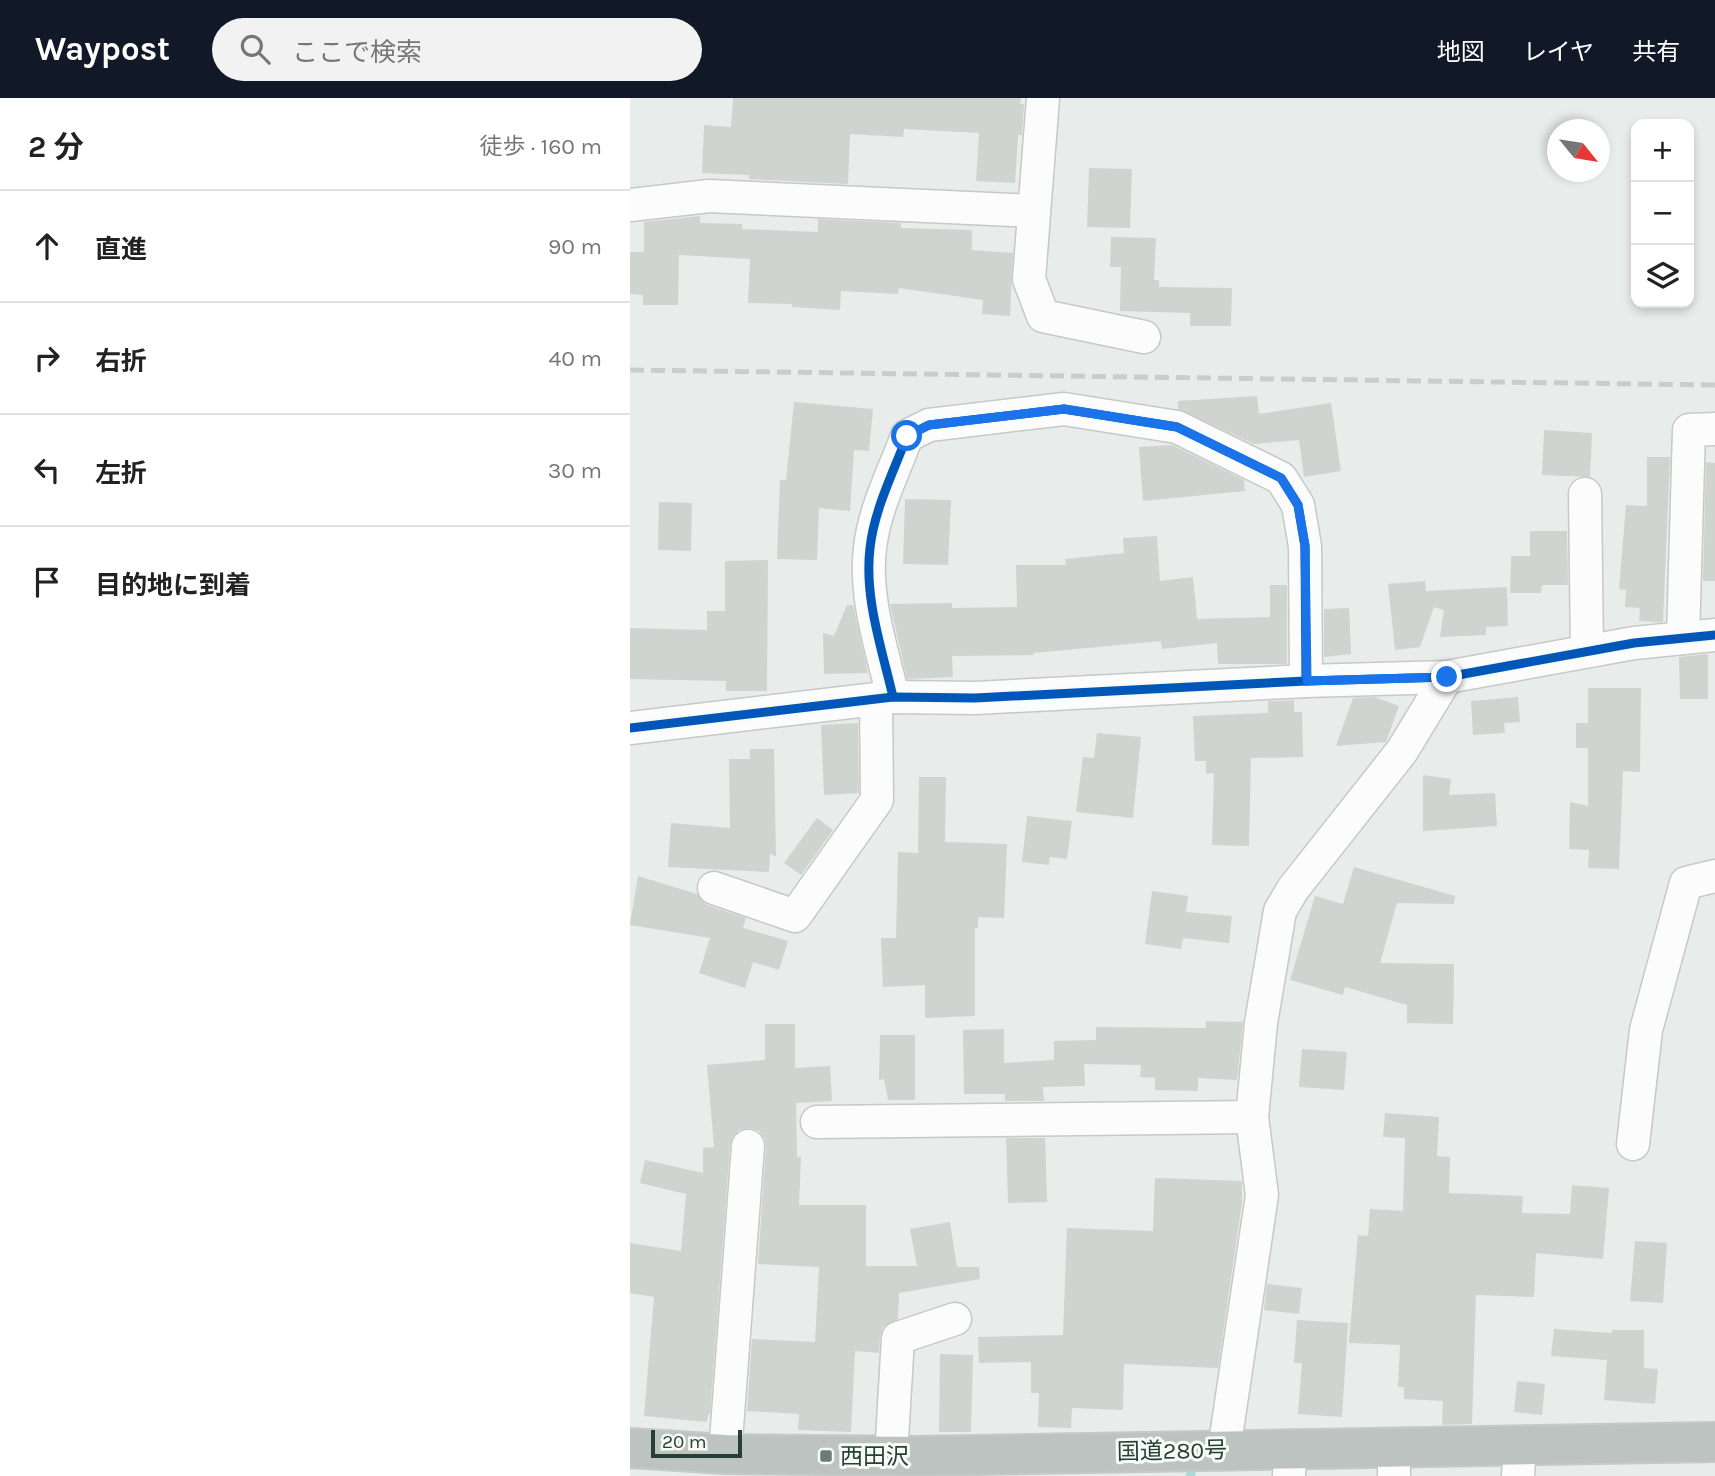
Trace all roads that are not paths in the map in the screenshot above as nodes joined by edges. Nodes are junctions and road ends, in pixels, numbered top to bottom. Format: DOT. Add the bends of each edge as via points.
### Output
graph roads {
  1 [pos="1043,98"];
  2 [pos="630,205"];
  3 [pos="1034,211"];
  4 [pos="1144,337"];
  5 [pos="1715,429"];
  6 [pos="1585,494"];
  7 [pos="1715,635"];
  8 [pos="1683,638"];
  9 [pos="1587,651"];
  10 [pos="1447,677"];
  11 [pos="1307,681"];
  12 [pos="884,698"];
  13 [pos="630,727"];
  14 [pos="1715,876"];
  15 [pos="714,888"];
  16 [pos="1252,1117"];
  17 [pos="817,1122"];
  18 [pos="1633,1144"];
  19 [pos="748,1146"];
  20 [pos="955,1319"];
  21 [pos="1715,1442"];
  22 [pos="630,1448"];
  23 [pos="1224,1450"];
  24 [pos="724,1454"];
  25 [pos="1519,1460"];
  26 [pos="1290,1462"];
  27 [pos="1394,1462"];
  28 [pos="910,1463"];
  29 [pos="774,1465"];
  1 -- 3 [label="street"];
  2 -- 3 [label="street" via="709,196"];
  3 -- 4 [label="street" via="1029,279 1043,316"];
  5 -- 8 [label="street" via="1689,430"];
  6 -- 9 [label="street"];
  7 -- 8 [label="street"];
  8 -- 9 [label="street"];
  9 -- 10 [label="street"];
  10 -- 11 [label="street"];
  10 -- 16 [label="street" via="1402,751 1280,911 1261,1023"];
  11 -- 12 [label="street" via="975,698"];
  11 -- 12 [label="street" via="1305,546 1298,505 1281,478 1177,427 1064,409 929,425 907,436 870,547 869,587"];
  12 -- 13 [label="street"];
  12 -- 15 [label="street" via="877,800 795,916"];
  14 -- 18 [label="street" via="1686,883 1646,1030"];
  16 -- 17 [label="street"];
  16 -- 23 [label="street" via="1262,1195"];
  19 -- 24 [label="street"];
  20 -- 28 [label="street" via="898,1338"];
  21 -- 25 [label="highway, 国道280号"];
  22 -- 24 [label="highway, 国道280号"];
  23 -- 26 [label="highway, 国道280号"];
  23 -- 28 [label="highway, 国道280号"];
  24 -- 29 [label="highway, 国道280号"];
  25 -- 27 [label="highway, 国道280号"];
  26 -- 27 [label="highway, 国道280号"];
  28 -- 29 [label="highway, 国道280号"];
}
